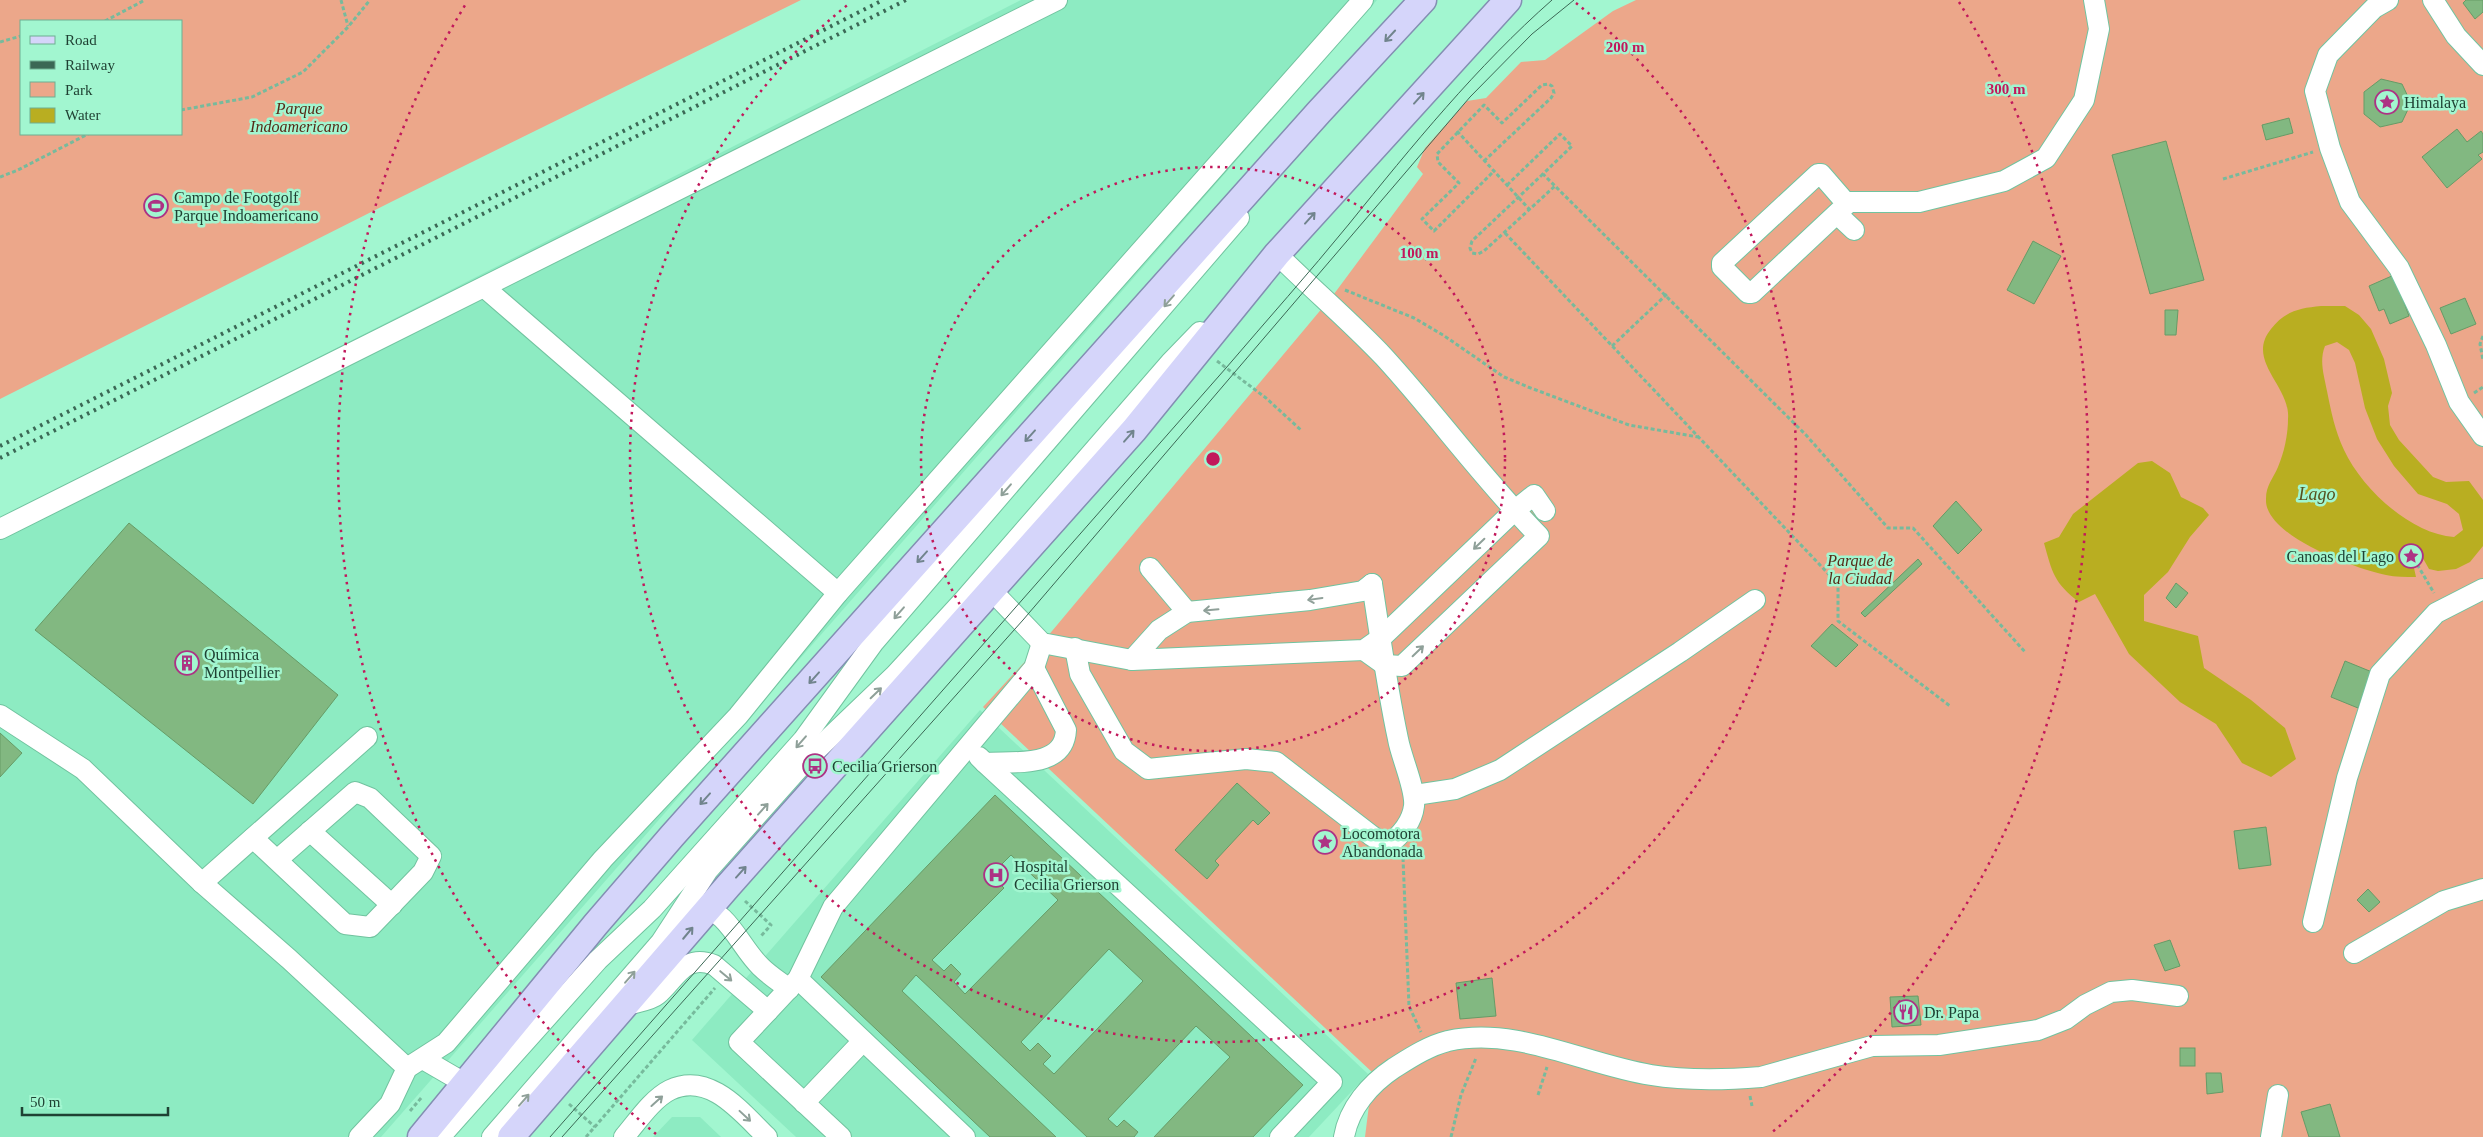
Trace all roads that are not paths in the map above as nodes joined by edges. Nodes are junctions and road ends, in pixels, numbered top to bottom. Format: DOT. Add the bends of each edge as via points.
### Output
graph roads {
  1 [pos="1057,0"];
  2 [pos="1363,0"];
  3 [pos="1423,0"];
  4 [pos="1508,0"];
  5 [pos="2094,0"];
  6 [pos="2388,0"];
  7 [pos="2433,0"];
  8 [pos="2483,65"];
  9 [pos="1319,112"];
  10 [pos="1842,208"];
  11 [pos="1854,230"];
  12 [pos="1277,254"];
  13 [pos="485,288"];
  14 [pos="2483,436"];
  15 [pos="1514,511"];
  16 [pos="1545,511"];
  17 [pos="0,529"];
  18 [pos="1150,568"];
  19 [pos="2483,589"];
  20 [pos="992,591"];
  21 [pos="838,593"];
  22 [pos="1755,600"];
  23 [pos="1187,612"];
  24 [pos="1381,638"];
  25 [pos="1042,643"];
  26 [pos="1075,648"];
  27 [pos="1364,650"];
  28 [pos="1132,660"];
  29 [pos="1385,665"];
  30 [pos="1034,668"];
  31 [pos="0,715"];
  32 [pos="367,737"];
  33 [pos="969,746"];
  34 [pos="985,763"];
  35 [pos="1415,795"];
  36 [pos="310,831"];
  37 [pos="253,838"];
  38 [pos="277,860"];
  39 [pos="202,883"];
  40 [pos="2483,889"];
  41 [pos="392,905"];
  42 [pos="698,905"];
  43 [pos="652,909"];
  44 [pos="2313,922"];
  45 [pos="596,924"];
  46 [pos="2354,952"];
  47 [pos="793,984"];
  48 [pos="2178,996"];
  49 [pos="627,1005"];
  50 [pos="768,1011"];
  51 [pos="863,1041"];
  52 [pos="415,1064"];
  53 [pos="466,1084"];
  54 [pos="2278,1096"];
  55 [pos="804,1103"];
  56 [pos="359,1137"];
  57 [pos="421,1137"];
  58 [pos="440,1137"];
  59 [pos="492,1137"];
  60 [pos="512,1137"];
  61 [pos="624,1137"];
  62 [pos="767,1137"];
  63 [pos="841,1137"];
  64 [pos="965,1137"];
  65 [pos="1280,1137"];
  66 [pos="1344,1137"];
  67 [pos="2271,1137"];
  1 -- 13 [label="street"];
  2 -- 21 [label="street"];
  3 -- 9 [label="main road, one-way"];
  12 -- 4 [label="main road, one-way"];
  5 -- 10 [label="street" via="2099,29 2084,100 2046,158 2004,181 1919,202"];
  6 -- 14 [label="street" via="2374,8 2328,55 2315,91 2330,148 2350,202 2399,268 2459,402"];
  7 -- 8 [label="street" via="2456,36"];
  9 -- 43 [label="street, one-way" via="1223,239 874,642 803,740"];
  9 -- 45 [label="main road, one-way"];
  10 -- 10 [label="street" via="1818,174 1722,263 1722,267 1748,293 1752,293"];
  10 -- 11 [label="street"];
  12 -- 15 [label="street" via="1384,358"];
  20 -- 12 [label="main road, one-way" via="1134,430"];
  42 -- 12 [label="street, one-way" via="708,870 806,760 895,675 970,594 1170,363"];
  13 -- 17 [label="street"];
  13 -- 21 [label="street"];
  15 -- 16 [label="street" via="1534,495"];
  15 -- 24 [label="street, one-way"];
  29 -- 15 [label="street, one-way" via="1402,666 1538,536"];
  18 -- 23 [label="street"];
  19 -- 44 [label="street" via="2436,613 2380,674 2347,778"];
  20 -- 25 [label="street"];
  42 -- 20 [label="main road, one-way"];
  21 -- 52 [label="street" via="738,716 603,859 446,1043"];
  22 -- 35 [label="street" via="1500,770 1455,789"];
  24 -- 23 [label="street, one-way" via="1372,584 1363,591 1310,600"];
  23 -- 28 [label="street" via="1159,630"];
  24 -- 27 [label="street"];
  24 -- 29 [label="street"];
  25 -- 26 [label="street"];
  25 -- 30 [label="street"];
  26 -- 28 [label="street"];
  26 -- 35 [label="street" via="1080,674 1124,751 1148,768 1246,759 1276,762 1387,846 1410,822"];
  27 -- 28 [label="street"];
  27 -- 29 [label="street"];
  29 -- 35 [label="street" via="1398,740"];
  30 -- 33 [label="street"];
  30 -- 34 [label="street" via="1066,730 1065,741 1058,753 1048,759"];
  31 -- 39 [label="street" via="83,769"];
  32 -- 37 [label="street"];
  33 -- 34 [label="street"];
  33 -- 47 [label="street" via="833,907"];
  34 -- 65 [label="street" via="1332,1082"];
  36 -- 38 [label="street"];
  36 -- 41 [label="street"];
  36 -- 41 [label="street" via="355,792 370,798 431,856 423,872"];
  37 -- 38 [label="street"];
  37 -- 39 [label="street"];
  38 -- 41 [label="street" via="345,924 370,927"];
  39 -- 52 [label="street"];
  40 -- 46 [label="street" via="2444,901"];
  42 -- 43 [label="street"];
  42 -- 47 [label="street" via="733,929 760,967"];
  49 -- 42 [label="main road, one-way"];
  59 -- 42 [label="street, one-way" via="661,942"];
  43 -- 45 [label="street"];
  43 -- 58 [label="street" via="598,960"];
  45 -- 53 [label="main road"];
  47 -- 50 [label="street"];
  47 -- 51 [label="street"];
  48 -- 66 [label="street" via="2132,990 2111,992 2066,1019 2038,1030 1939,1045 1872,1046 1761,1077 1692,1079 1652,1075 1588,1061 1553,1049 1484,1036 1447,1042 1429,1048 1386,1073 1353,1110"];
  49 -- 50 [label="street, one-way" via="655,997 689,964 704,962 714,966"];
  49 -- 60 [label="main road"];
  50 -- 55 [label="street" via="739,1042"];
  51 -- 55 [label="street"];
  51 -- 64 [label="street"];
  52 -- 53 [label="street"];
  52 -- 56 [label="street" via="390,1104"];
  53 -- 57 [label="main road"];
  54 -- 67 [label="street"];
  55 -- 63 [label="street"];
  61 -- 62 [label="street, one-way" via="669,1090 686,1086 704,1086 723,1095"];
}
